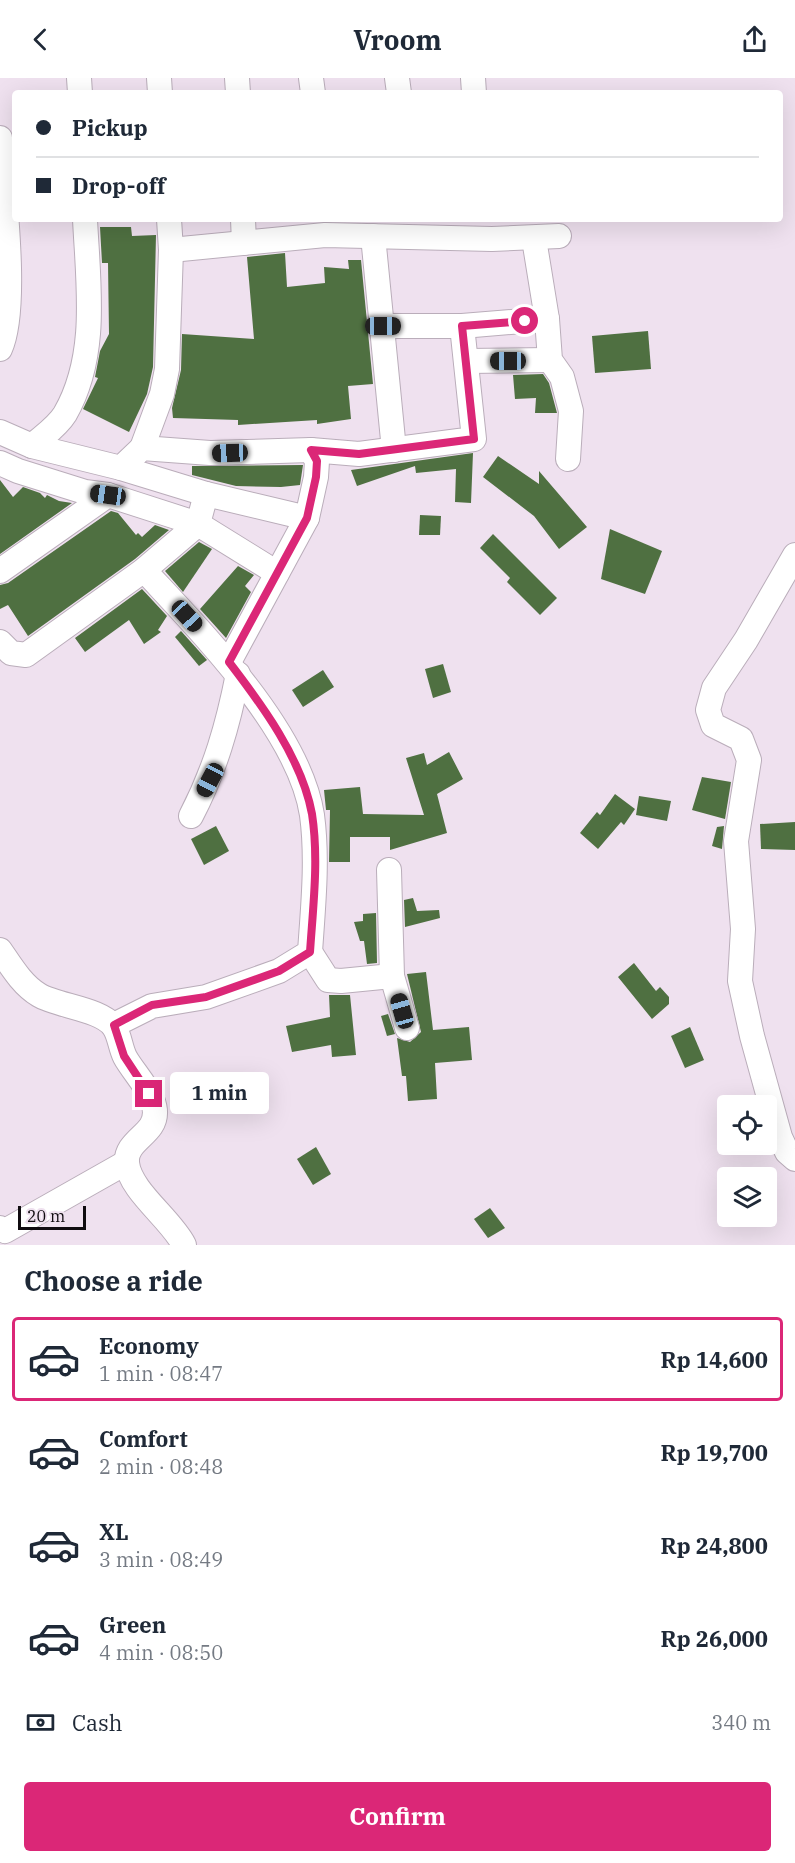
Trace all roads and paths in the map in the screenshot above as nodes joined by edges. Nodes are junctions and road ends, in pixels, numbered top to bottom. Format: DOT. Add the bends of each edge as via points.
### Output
graph roads {
  1 [pos="0,138"];
  2 [pos="85,222"];
  3 [pos="169,222"];
  4 [pos="243,222"];
  5 [pos="324,227"];
  6 [pos="414,228"];
  7 [pos="490,229"];
  8 [pos="373,236"];
  9 [pos="559,236"];
  10 [pos="534,239"];
  11 [pos="244,243"];
  12 [pos="171,250"];
  13 [pos="547,319"];
  14 [pos="383,326"];
  15 [pos="462,326"];
  16 [pos="0,349"];
  17 [pos="550,360"];
  18 [pos="466,361"];
  19 [pos="0,432"];
  20 [pos="32,446"];
  21 [pos="142,448"];
  22 [pos="311,450"];
  23 [pos="394,450"];
  24 [pos="567,459"];
  25 [pos="121,468"];
  26 [pos="6,473"];
  27 [pos="206,494"];
  28 [pos="108,495"];
  29 [pos="307,518"];
  30 [pos="198,524"];
  31 [pos="795,555"];
  32 [pos="144,570"];
  33 [pos="0,571"];
  34 [pos="277,573"];
  35 [pos="0,642"];
  36 [pos="234,668"];
  37 [pos="190,816"];
  38 [pos="389,870"];
  39 [pos="0,950"];
  40 [pos="310,952"];
  41 [pos="392,976"];
  42 [pos="114,1025"];
  43 [pos="407,1028"];
  44 [pos="795,1159"];
  45 [pos="127,1162"];
  46 [pos="0,1228"];
  47 [pos="184,1245"];
  1 -- 16 [label="street" via="9,294 6,336"];
  2 -- 20 [label="street" via="89,319 85,356 65,414"];
  3 -- 12 [label="street"];
  4 -- 11 [label="street"];
  5 -- 8 [label="street"];
  5 -- 11 [label="street"];
  6 -- 7 [label="street"];
  6 -- 8 [label="street"];
  7 -- 10 [label="street"];
  8 -- 14 [label="street"];
  9 -- 10 [label="street"];
  10 -- 13 [label="street"];
  11 -- 12 [label="street"];
  12 -- 21 [label="street" via="167,369"];
  13 -- 15 [label="street"];
  13 -- 17 [label="street"];
  14 -- 15 [label="street"];
  14 -- 23 [label="street"];
  15 -- 18 [label="street"];
  17 -- 18 [label="street"];
  17 -- 24 [label="street" via="562,377 568,396 572,426"];
  18 -- 23 [label="street" via="474,439"];
  19 -- 20 [label="street"];
  20 -- 25 [label="street"];
  21 -- 22 [label="street" via="210,453"];
  21 -- 25 [label="street"];
  22 -- 23 [label="street" via="341,454"];
  22 -- 29 [label="street" via="317,461"];
  25 -- 27 [label="street"];
  26 -- 28 [label="street"];
  27 -- 29 [label="street"];
  27 -- 30 [label="street"];
  28 -- 30 [label="street"];
  28 -- 33 [label="street"];
  29 -- 34 [label="street"];
  30 -- 32 [label="street"];
  30 -- 34 [label="street"];
  31 -- 44 [label="street" via="714,688 708,710 712,725 741,738 749,760 736,841 743,928 740,981 780,1137"];
  32 -- 35 [label="street" via="26,655 11,652"];
  32 -- 36 [label="street"];
  34 -- 36 [label="street"];
  36 -- 37 [label="street" via="228,726 210,780"];
  36 -- 40 [label="street" via="279,735 304,782 314,840"];
  38 -- 41 [label="street"];
  39 -- 42 [label="street" via="23,982 39,995"];
  40 -- 41 [label="street" via="328,980"];
  40 -- 42 [label="street" via="279,971 206,997 152,1005"];
  41 -- 43 [label="street"];
  42 -- 45 [label="street" via="124,1056 156,1110 152,1125 130,1148"];
  45 -- 46 [label="street" via="5,1231"];
  45 -- 47 [label="street" via="132,1178"];
}
